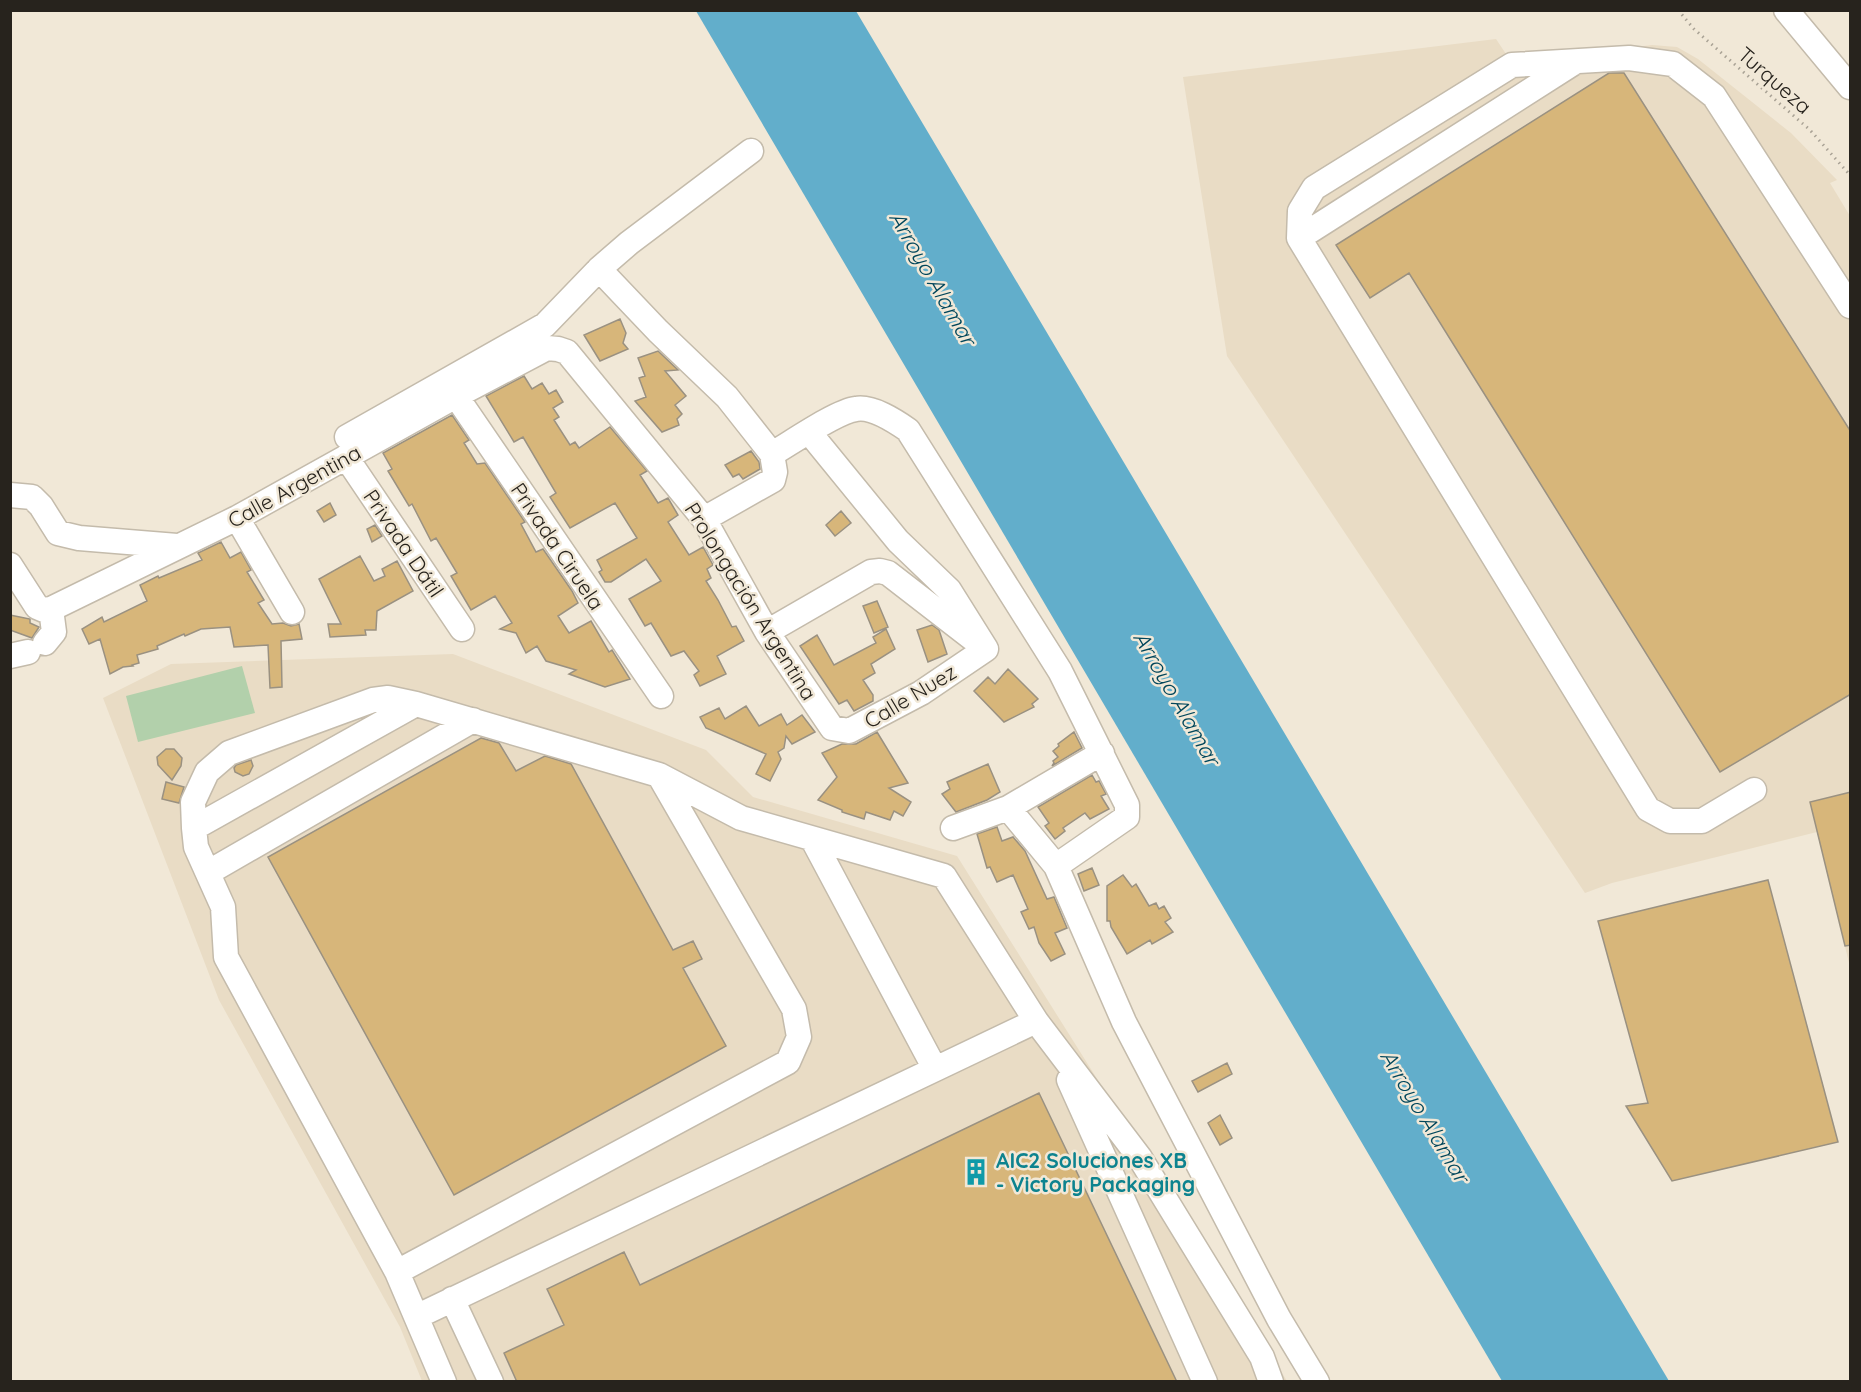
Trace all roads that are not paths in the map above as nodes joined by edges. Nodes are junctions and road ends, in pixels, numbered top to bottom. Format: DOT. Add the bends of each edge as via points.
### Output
graph roads {
  1 [pos="1786,10"];
  2 [pos="1578,60"];
  3 [pos="1851,87"];
  4 [pos="751,151"];
  5 [pos="1299,238"];
  6 [pos="599,269"];
  7 [pos="1851,306"];
  8 [pos="550,340"];
  9 [pos="456,396"];
  10 [pos="809,432"];
  11 [pos="346,447"];
  12 [pos="774,463"];
  13 [pos="10,495"];
  14 [pos="237,518"];
  15 [pos="704,519"];
  16 [pos="179,546"];
  17 [pos="13,572"];
  18 [pos="44,608"];
  19 [pos="292,612"];
  20 [pos="462,629"];
  21 [pos="767,632"];
  22 [pos="986,649"];
  23 [pos="28,650"];
  24 [pos="661,696"];
  25 [pos="416,704"];
  26 [pos="472,720"];
  27 [pos="832,728"];
  28 [pos="1102,753"];
  29 [pos="659,775"];
  30 [pos="1754,790"];
  31 [pos="1008,808"];
  32 [pos="194,828"];
  33 [pos="953,828"];
  34 [pos="813,840"];
  35 [pos="1056,866"];
  36 [pos="209,872"];
  37 [pos="1036,1021"];
  38 [pos="1051,1041"];
  39 [pos="935,1069"];
  40 [pos="397,1272"];
  41 [pos="452,1299"];
  42 [pos="418,1316"];
  43 [pos="444,1382"];
  44 [pos="491,1382"];
  45 [pos="1205,1382"];
  46 [pos="1271,1382"];
  47 [pos="1317,1382"];
  1 -- 3 [label="street"];
  2 -- 5 [label="street"];
  2 -- 5 [label="street" via="1512,65 1314,188 1300,211"];
  2 -- 7 [label="street" via="1629,58 1673,64 1714,96"];
  4 -- 6 [label="street"];
  5 -- 30 [label="street" via="1648,809 1670,821 1702,821"];
  6 -- 8 [label="street"];
  6 -- 12 [label="street" via="727,397"];
  8 -- 9 [label="street, Calle Argentina"];
  8 -- 11 [label="street"];
  8 -- 15 [label="street, Prolongación Argentina" via="567,352"];
  9 -- 11 [label="street, Calle Argentina"];
  9 -- 24 [label="street, Privada Ciruela"];
  10 -- 12 [label="street"];
  10 -- 22 [label="street" via="898,541 949,590"];
  10 -- 28 [label="street" via="857,408 887,415 908,430 1060,671"];
  11 -- 14 [label="street, Calle Argentina"];
  11 -- 20 [label="street, Privada Dátil"];
  12 -- 15 [label="street" via="772,480"];
  13 -- 16 [label="street" via="32,497 58,533"];
  14 -- 16 [label="street, Calle Argentina"];
  14 -- 19 [label="street"];
  15 -- 21 [label="street, Prolongación Argentina"];
  16 -- 18 [label="street, Calle Argentina"];
  17 -- 18 [label="street"];
  18 -- 23 [label="street" via="54,632"];
  21 -- 22 [label="street" via="871,572 880,571 888,573"];
  21 -- 27 [label="street, Prolongación Argentina"];
  22 -- 27 [label="street, Calle Nuez" via="921,693 849,731"];
  25 -- 26 [label="street"];
  25 -- 32 [label="street"];
  25 -- 32 [label="street" via="388,698 373,700 230,753 207,772 193,802"];
  26 -- 29 [label="street"];
  26 -- 36 [label="street"];
  28 -- 31 [label="street"];
  28 -- 35 [label="street" via="1127,805 1127,817"];
  29 -- 34 [label="street" via="741,818"];
  29 -- 40 [label="street" via="794,1009 799,1037 788,1062"];
  31 -- 33 [label="street"];
  31 -- 35 [label="street"];
  32 -- 36 [label="street" via="196,847"];
  34 -- 37 [label="street" via="944,876"];
  34 -- 39 [label="street"];
  35 -- 47 [label="street" via="1124,1022 1279,1319"];
  36 -- 40 [label="street" via="223,907 226,957"];
  37 -- 38 [label="street"];
  37 -- 39 [label="street"];
  38 -- 45 [label="street"];
  38 -- 46 [label="street" via="1140,1158 1262,1357"];
  39 -- 41 [label="street"];
  40 -- 42 [label="street"];
  41 -- 42 [label="street"];
  41 -- 44 [label="street"];
  42 -- 43 [label="street"];
}
